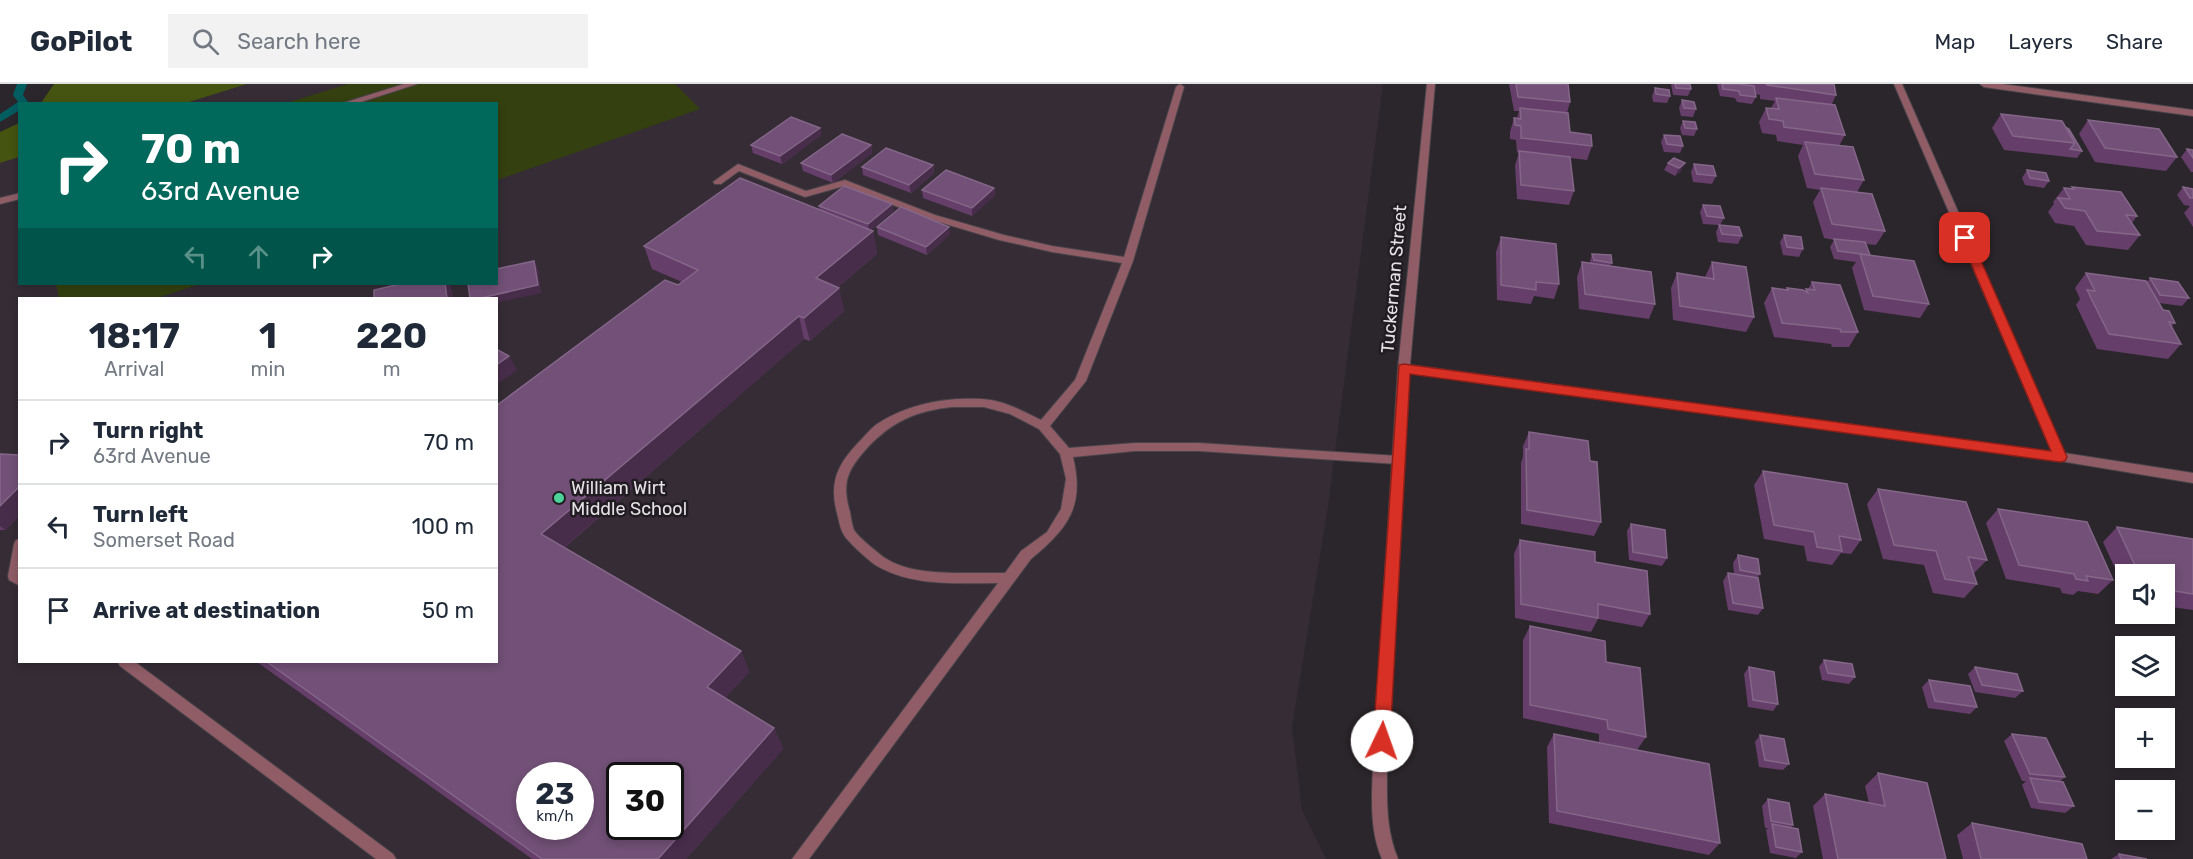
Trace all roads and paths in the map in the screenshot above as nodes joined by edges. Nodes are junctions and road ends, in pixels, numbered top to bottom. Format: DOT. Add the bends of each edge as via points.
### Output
graph roads {
  1 [pos="413,84"];
  2 [pos="1431,84"];
  3 [pos="1899,84"];
  4 [pos="1984,84"];
  5 [pos="1180,87"];
  6 [pos="351,102"];
  7 [pos="2193,113"];
  8 [pos="718,182"];
  9 [pos="18,196"];
  10 [pos="0,201"];
  11 [pos="1128,261"];
  12 [pos="1404,368"];
  13 [pos="1043,426"];
  14 [pos="1066,453"];
  15 [pos="2060,457"];
  16 [pos="1398,460"];
  17 [pos="2193,478"];
  18 [pos="18,555"];
  19 [pos="1009,578"];
  20 [pos="18,579"];
  21 [pos="126,663"];
  22 [pos="388,859"];
  23 [pos="800,859"];
  24 [pos="1390,859"];
  1 -- 6 [label="street"];
  2 -- 12 [label="street, Tuckerman Street"];
  3 -- 15 [label="street"];
  4 -- 7 [label="street"];
  5 -- 11 [label="street"];
  8 -- 11 [label="street" via="738,167 804,194 845,183 932,217 1002,238"];
  9 -- 10 [label="street"];
  11 -- 13 [label="street" via="1080,381"];
  12 -- 15 [label="street"];
  12 -- 16 [label="street, Tuckerman Street"];
  13 -- 14 [label="street"];
  13 -- 19 [label="street" via="1014,411 984,403 928,406 879,428 848,461 842,476 838,496 849,532 881,562 933,577"];
  14 -- 16 [label="street" via="1199,447"];
  14 -- 19 [label="street" via="1072,479 1067,510 1051,535 1026,555"];
  15 -- 17 [label="street"];
  16 -- 24 [label="street, Tuckerman Street" via="1379,812"];
  18 -- 20 [label="street" via="14,576"];
  19 -- 23 [label="street"];
  21 -- 22 [label="street"];
}
